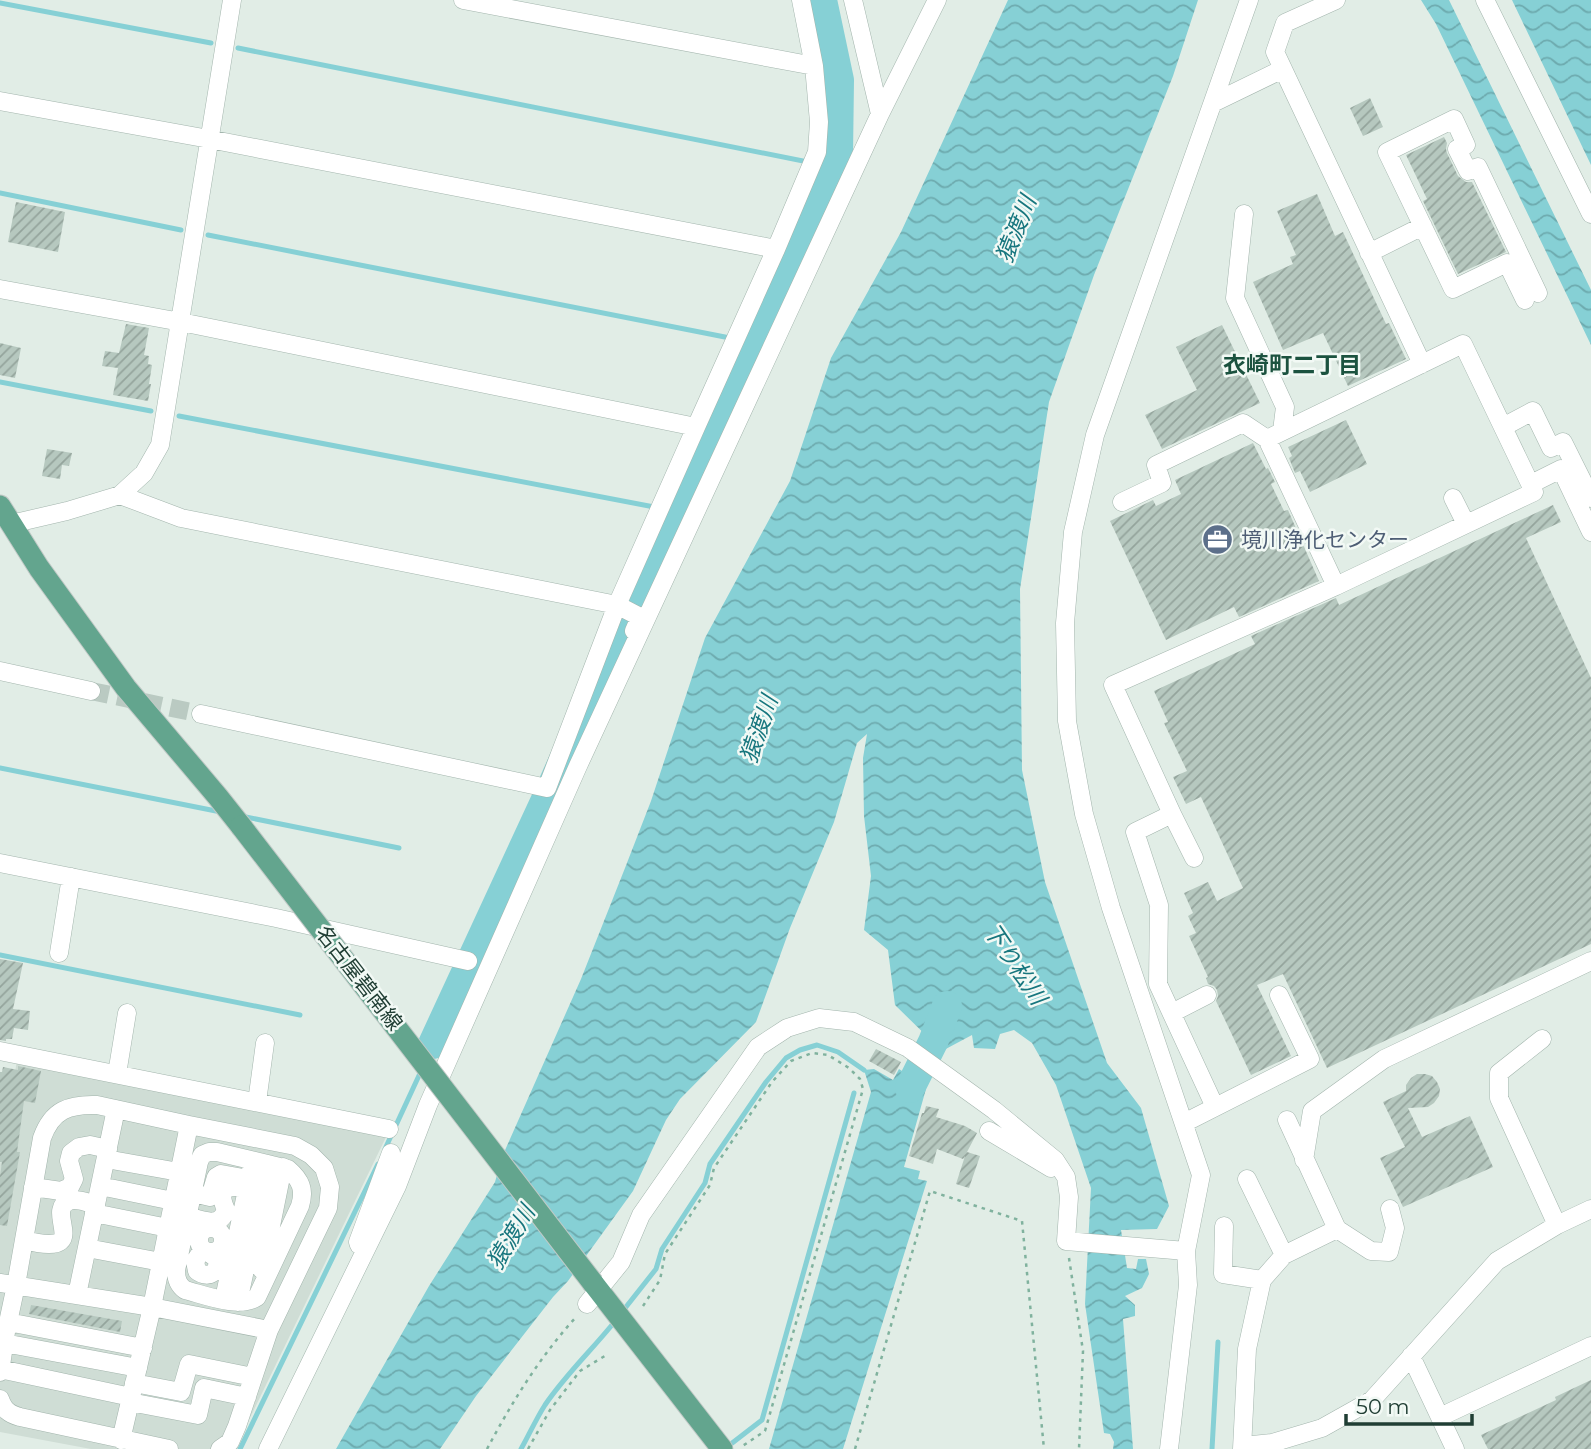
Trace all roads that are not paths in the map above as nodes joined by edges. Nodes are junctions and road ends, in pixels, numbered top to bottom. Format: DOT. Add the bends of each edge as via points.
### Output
graph roads {
  1 [pos="232,0"];
  2 [pos="463,0"];
  3 [pos="801,0"];
  4 [pos="853,0"];
  5 [pos="937,0"];
  6 [pos="1249,0"];
  7 [pos="1336,0"];
  8 [pos="1485,0"];
  9 [pos="814,66"];
  10 [pos="1283,69"];
  11 [pos="0,101"];
  12 [pos="1213,103"];
  13 [pos="880,114"];
  14 [pos="209,139"];
  15 [pos="1244,214"];
  16 [pos="1591,214"];
  17 [pos="1423,226"];
  18 [pos="776,249"];
  19 [pos="1369,253"];
  20 [pos="0,289"];
  21 [pos="181,322"];
  22 [pos="1422,364"];
  23 [pos="696,427"];
  24 [pos="1503,427"];
  25 [pos="1275,435"];
  26 [pos="1531,484"];
  27 [pos="120,495"];
  28 [pos="1453,498"];
  29 [pos="1591,498"];
  30 [pos="1122,502"];
  31 [pos="4,520"];
  32 [pos="1466,524"];
  33 [pos="1591,532"];
  34 [pos="1336,586"];
  35 [pos="617,605"];
  36 [pos="0,671"];
  37 [pos="614,690"];
  38 [pos="91,691"];
  39 [pos="201,714"];
  40 [pos="1172,814"];
  41 [pos="1194,858"];
  42 [pos="0,863"];
  43 [pos="71,877"];
  44 [pos="59,953"];
  45 [pos="468,961"];
  46 [pos="1591,961"];
  47 [pos="1207,995"];
  48 [pos="1279,995"];
  49 [pos="127,1013"];
  50 [pos="1171,1013"];
  51 [pos="1542,1039"];
  52 [pos="265,1044"];
  53 [pos="0,1051"];
  54 [pos="117,1074"];
  55 [pos="257,1102"];
  56 [pos="1215,1107"];
  57 [pos="116,1109"];
  58 [pos="1287,1120"];
  59 [pos="1184,1123"];
  60 [pos="189,1125"];
  61 [pos="389,1129"];
  62 [pos="989,1131"];
  63 [pos="391,1153"];
  64 [pos="107,1154"];
  65 [pos="1304,1160"];
  66 [pos="268,1164"];
  67 [pos="179,1172"];
  68 [pos="1066,1177"];
  69 [pos="1247,1179"];
  70 [pos="248,1184"];
  71 [pos="100,1186"];
  72 [pos="33,1187"];
  73 [pos="192,1193"];
  74 [pos="173,1200"];
  75 [pos="95,1209"];
  76 [pos="1390,1209"];
  77 [pos="1591,1209"];
  78 [pos="187,1216"];
  79 [pos="1557,1225"];
  80 [pos="1224,1226"];
  81 [pos="168,1228"];
  82 [pos="1337,1228"];
  83 [pos="24,1240"];
  84 [pos="87,1248"];
  85 [pos="218,1250"];
  86 [pos="1180,1250"];
  87 [pos="1284,1255"];
  88 [pos="161,1262"];
  89 [pos="360,1265"];
  90 [pos="1262,1280"];
  91 [pos="8,1284"];
  92 [pos="593,1292"];
  93 [pos="77,1295"];
  94 [pos="257,1297"];
  95 [pos="218,1298"];
  96 [pos="152,1307"];
  97 [pos="206,1318"];
  98 [pos="269,1330"];
  99 [pos="5,1332"];
  100 [pos="1591,1346"];
  101 [pos="143,1348"];
  102 [pos="1412,1356"];
  103 [pos="0,1371"];
  104 [pos="253,1377"];
  105 [pos="133,1388"];
  106 [pos="247,1397"];
  107 [pos="0,1399"];
  108 [pos="1440,1417"];
  109 [pos="121,1440"];
  110 [pos="726,1446"];
  111 [pos="1271,1446"];
  112 [pos="1242,1448"];
  113 [pos="169,1449"];
  114 [pos="220,1449"];
  115 [pos="268,1449"];
  116 [pos="1169,1449"];
  117 [pos="1455,1449"];
  1 -- 14 [label="street"];
  2 -- 9 [label="street"];
  3 -- 9 [label="street"];
  4 -- 13 [label="street"];
  5 -- 13 [label="street"];
  6 -- 12 [label="street"];
  7 -- 10 [label="street" via="1284,23 1275,52"];
  8 -- 16 [label="street"];
  9 -- 18 [label="street" via="817,152"];
  10 -- 12 [label="street"];
  10 -- 19 [label="street"];
  11 -- 14 [label="street"];
  12 -- 59 [label="street" via="1095,435 1073,532 1065,623 1067,721 1084,814"];
  13 -- 37 [label="street"];
  14 -- 18 [label="street"];
  14 -- 21 [label="street"];
  15 -- 25 [label="street" via="1235,298 1285,407"];
  17 -- 17 [label="street" via="1453,289 1507,263 1532,296 1478,167 1468,171 1457,149 1466,145 1454,119 1387,152"];
  17 -- 19 [label="street"];
  18 -- 23 [label="street"];
  19 -- 22 [label="street"];
  20 -- 21 [label="street"];
  21 -- 23 [label="street"];
  21 -- 27 [label="street" via="160,445 144,473"];
  22 -- 24 [label="street" via="1463,345"];
  22 -- 25 [label="street"];
  23 -- 35 [label="street"];
  24 -- 26 [label="street"];
  24 -- 29 [label="street" via="1533,411 1551,448 1563,442"];
  25 -- 30 [label="street" via="1243,423 1156,466 1162,483"];
  25 -- 34 [label="street"];
  26 -- 32 [label="street" via="1534,492"];
  26 -- 33 [label="street" via="1561,469"];
  27 -- 31 [label="street" via="67,511"];
  27 -- 35 [label="street" via="181,518"];
  28 -- 32 [label="street"];
  31 -- 92 [label="main road, 名古屋碧南線, bridge" via="126,688 223,803"];
  32 -- 34 [label="street"];
  34 -- 40 [label="street" via="1113,685"];
  35 -- 37 [label="street" via="640,617 614,674"];
  35 -- 39 [label="street" via="547,788"];
  36 -- 38 [label="street"];
  37 -- 89 [label="street"];
  40 -- 41 [label="street"];
  40 -- 50 [label="street" via="1135,832 1159,905 1158,984"];
  42 -- 43 [label="street"];
  43 -- 44 [label="street"];
  43 -- 45 [label="street"];
  46 -- 65 [label="street" via="1384,1059 1312,1111"];
  47 -- 50 [label="street"];
  48 -- 56 [label="street" via="1310,1059"];
  49 -- 54 [label="street"];
  50 -- 56 [label="street"];
  51 -- 79 [label="street" via="1499,1073 1499,1098"];
  52 -- 55 [label="street"];
  53 -- 54 [label="street"];
  54 -- 55 [label="street"];
  55 -- 61 [label="street"];
  56 -- 59 [label="street"];
  57 -- 60 [label="street"];
  57 -- 64 [label="street"];
  57 -- 72 [label="street" via="83,1105 55,1116 42,1138"];
  58 -- 65 [label="street"];
  59 -- 86 [label="street" via="1201,1175"];
  60 -- 67 [label="street"];
  60 -- 98 [label="street" via="295,1146 324,1168 330,1186 328,1208"];
  62 -- 68 [label="street"];
  63 -- 89 [label="street" via="358,1242"];
  64 -- 67 [label="street"];
  64 -- 71 [label="street"];
  64 -- 72 [label="street" via="90,1145 79,1147 69,1161 74,1179 70,1187 61,1191"];
  65 -- 82 [label="street"];
  66 -- 70 [label="street"];
  66 -- 73 [label="street" via="209,1152 202,1155"];
  66 -- 94 [label="street"];
  66 -- 94 [label="street" via="296,1176 303,1196"];
  66 -- 95 [label="street"];
  67 -- 74 [label="street"];
  68 -- 86 [label="street" via="1067,1241"];
  68 -- 92 [label="street" via="1055,1160 908,1048 854,1022 819,1018 787,1028 758,1047 641,1215 621,1262"];
  69 -- 87 [label="street"];
  70 -- 73 [label="street" via="220,1174 210,1197"];
  70 -- 78 [label="street" via="223,1191 226,1210 221,1219 207,1222"];
  70 -- 85 [label="street"];
  71 -- 74 [label="street"];
  71 -- 75 [label="street"];
  72 -- 83 [label="street"];
  73 -- 78 [label="street"];
  74 -- 81 [label="street"];
  75 -- 81 [label="street"];
  75 -- 83 [label="street" via="73,1200 60,1209 65,1232 57,1243"];
  75 -- 84 [label="street"];
  76 -- 82 [label="street" via="1395,1228 1388,1252 1371,1251"];
  77 -- 79 [label="street"];
  78 -- 95 [label="street" via="176,1279 185,1290"];
  79 -- 102 [label="street" via="1497,1261"];
  80 -- 90 [label="street" via="1223,1274"];
  81 -- 88 [label="street"];
  82 -- 87 [label="street"];
  83 -- 91 [label="street"];
  84 -- 88 [label="street"];
  84 -- 93 [label="street"];
  85 -- 95 [label="street"];
  85 -- 95 [label="street" via="217,1269 203,1275"];
  86 -- 116 [label="street" via="1188,1285"];
  87 -- 90 [label="street"];
  88 -- 96 [label="street"];
  89 -- 115 [label="street"];
  90 -- 112 [label="street" via="1247,1349"];
  91 -- 93 [label="street"];
  91 -- 99 [label="street"];
  92 -- 110 [label="main road, 名古屋碧南線" via="612,1307"];
  93 -- 96 [label="street"];
  94 -- 95 [label="street" via="252,1301"];
  95 -- 97 [label="street"];
  96 -- 97 [label="street"];
  96 -- 101 [label="street"];
  97 -- 98 [label="street"];
  98 -- 104 [label="street"];
  99 -- 101 [label="street"];
  99 -- 103 [label="street"];
  99 -- 105 [label="street"];
  100 -- 108 [label="street"];
  101 -- 105 [label="street"];
  102 -- 108 [label="street"];
  102 -- 111 [label="street" via="1372,1400"];
  103 -- 105 [label="street"];
  104 -- 105 [label="street" via="189,1364 181,1392"];
  104 -- 106 [label="street"];
  105 -- 106 [label="street" via="198,1415 204,1388"];
  105 -- 109 [label="street"];
  106 -- 114 [label="street" via="230,1442"];
  107 -- 109 [label="street" via="12,1415"];
  108 -- 117 [label="street"];
  109 -- 113 [label="street"];
  111 -- 112 [label="street"];
}
